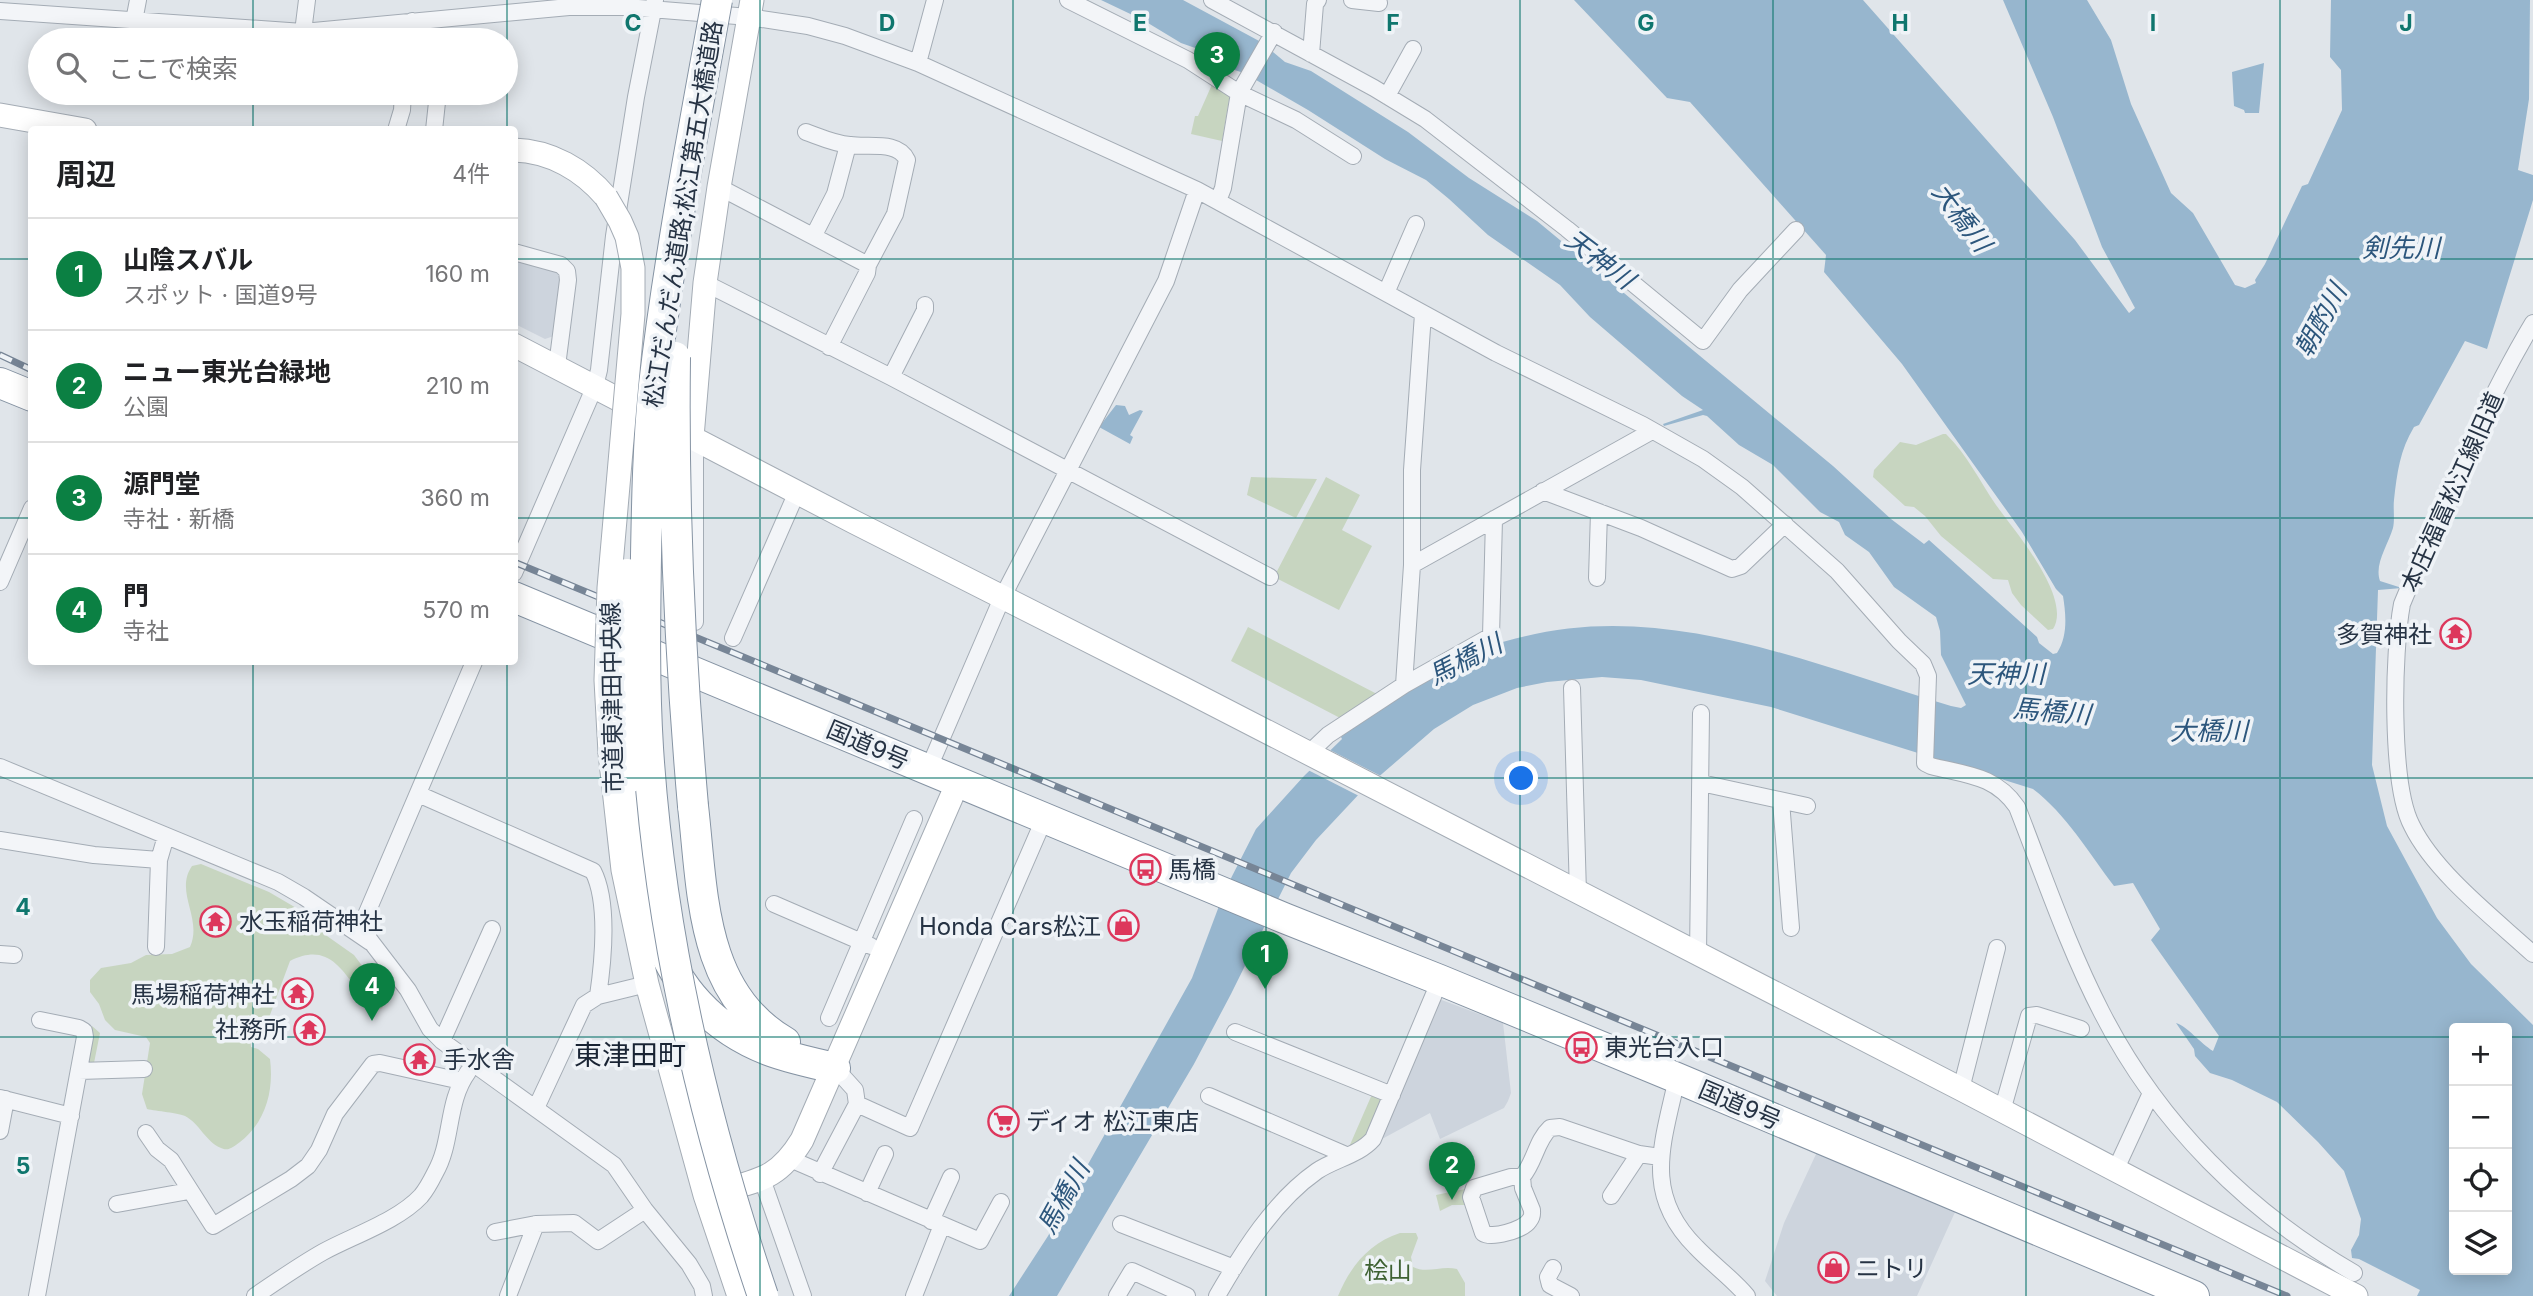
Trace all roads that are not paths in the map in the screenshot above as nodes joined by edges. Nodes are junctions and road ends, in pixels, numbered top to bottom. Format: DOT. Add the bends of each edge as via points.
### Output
graph roads {
  1 [pos="138,0"];
  2 [pos="307,0"];
  3 [pos="717,0"];
  4 [pos="935,0"];
  5 [pos="1068,0"];
  6 [pos="1212,0"];
  7 [pos="1318,0"];
  8 [pos="1352,0"];
  9 [pos="569,3"];
  10 [pos="1379,3"];
  11 [pos="654,4"];
  12 [pos="29,7"];
  13 [pos="465,8"];
  14 [pos="751,8"];
  15 [pos="0,11"];
  16 [pos="134,21"];
  17 [pos="412,21"];
  18 [pos="177,28"];
  19 [pos="304,28"];
  20 [pos="343,28"];
  21 [pos="411,28"];
  22 [pos="1273,34"];
  23 [pos="1413,49"];
  24 [pos="1311,54"];
  25 [pos="918,63"];
  26 [pos="1240,91"];
  27 [pos="1387,96"];
  28 [pos="402,105"];
  29 [pos="436,105"];
  30 [pos="0,115"];
  31 [pos="59,126"];
  32 [pos="397,126"];
  33 [pos="434,126"];
  34 [pos="806,132"];
  35 [pos="848,145"];
  36 [pos="518,151"];
  37 [pos="1353,156"];
  38 [pos="687,168"];
  39 [pos="719,187"];
  40 [pos="1197,190"];
  41 [pos="1218,201"];
  42 [pos="1416,224"];
  43 [pos="1796,230"];
  44 [pos="814,235"];
  45 [pos="518,253"];
  46 [pos="868,265"];
  47 [pos="705,283"];
  48 [pos="1386,293"];
  49 [pos="925,306"];
  50 [pos="1423,314"];
  51 [pos="2533,323"];
  52 [pos="829,346"];
  53 [pos="518,347"];
  54 [pos="557,366"];
  55 [pos="891,377"];
  56 [pos="0,383"];
  57 [pos="595,387"];
  58 [pos="28,394"];
  59 [pos="1652,431"];
  60 [pos="693,438"];
  61 [pos="1068,470"];
  62 [pos="647,472"];
  63 [pos="1543,491"];
  64 [pos="797,492"];
  65 [pos="1599,512"];
  66 [pos="28,517"];
  67 [pos="1494,519"];
  68 [pos="1785,524"];
  69 [pos="518,564"];
  70 [pos="1412,565"];
  71 [pos="1270,577"];
  72 [pos="1597,578"];
  73 [pos="0,582"];
  74 [pos="1002,598"];
  75 [pos="518,599"];
  76 [pos="695,622"];
  77 [pos="733,638"];
  78 [pos="473,665"];
  79 [pos="1404,685"];
  80 [pos="1572,688"];
  81 [pos="1702,713"];
  82 [pos="1312,756"];
  83 [pos="0,767"];
  84 [pos="929,770"];
  85 [pos="958,782"];
  86 [pos="1700,783"];
  87 [pos="418,794"];
  88 [pos="1782,801"];
  89 [pos="1807,806"];
  90 [pos="1045,817"];
  91 [pos="914,819"];
  92 [pos="166,836"];
  93 [pos="0,840"];
  94 [pos="159,860"];
  95 [pos="1578,893"];
  96 [pos="881,896"];
  97 [pos="774,904"];
  98 [pos="905,906"];
  99 [pos="1791,928"];
  100 [pos="492,929"];
  101 [pos="372,943"];
  102 [pos="862,943"];
  103 [pos="156,947"];
  104 [pos="1997,948"];
  105 [pos="885,952"];
  106 [pos="2533,954"];
  107 [pos="1698,955"];
  108 [pos="1440,980"];
  109 [pos="647,985"];
  110 [pos="598,996"];
  111 [pos="829,1018"];
  112 [pos="40,1020"];
  113 [pos="2081,1028"];
  114 [pos="1235,1032"];
  115 [pos="442,1041"];
  116 [pos="473,1065"];
  117 [pos="835,1068"];
  118 [pos="145,1069"];
  119 [pos="79,1071"];
  120 [pos="1677,1078"];
  121 [pos="461,1081"];
  122 [pos="1961,1089"];
  123 [pos="2151,1093"];
  124 [pos="1392,1095"];
  125 [pos="1209,1096"];
  126 [pos="3,1098"];
  127 [pos="857,1104"];
  128 [pos="536,1108"];
  129 [pos="2002,1111"];
  130 [pos="71,1116"];
  131 [pos="0,1130"];
  132 [pos="146,1133"];
  133 [pos="885,1154"];
  134 [pos="1639,1154"];
  135 [pos="1346,1155"];
  136 [pos="1660,1157"];
  137 [pos="790,1159"];
  138 [pos="2115,1171"];
  139 [pos="820,1174"];
  140 [pos="951,1177"];
  141 [pos="1522,1177"];
  142 [pos="762,1179"];
  143 [pos="189,1191"];
  144 [pos="867,1193"];
  145 [pos="705,1195"];
  146 [pos="1611,1196"];
  147 [pos="1001,1202"];
  148 [pos="117,1204"];
  149 [pos="645,1210"];
  150 [pos="937,1223"];
  151 [pos="536,1224"];
  152 [pos="1122,1224"];
  153 [pos="495,1232"];
  154 [pos="1234,1268"];
  155 [pos="1553,1268"];
  156 [pos="2354,1273"];
  157 [pos="37,1296"];
  158 [pos="255,1296"];
  159 [pos="508,1296"];
  160 [pos="704,1296"];
  161 [pos="739,1296"];
  162 [pos="764,1296"];
  163 [pos="803,1296"];
  164 [pos="914,1296"];
  165 [pos="1117,1296"];
  166 [pos="1187,1296"];
  167 [pos="1217,1296"];
  168 [pos="1572,1296"];
  169 [pos="1747,1296"];
  170 [pos="2194,1296"];
  171 [pos="2357,1296"];
  1 -- 16 [label="street"];
  2 -- 19 [label="street"];
  3 -- 38 [label="highway, 松江だんだん道路;松江第五大橋道路, bridge"];
  4 -- 25 [label="street"];
  5 -- 26 [label="street"];
  6 -- 22 [label="street"];
  7 -- 24 [label="street"];
  8 -- 10 [label="street"];
  9 -- 11 [label="street"];
  9 -- 13 [label="street"];
  11 -- 14 [label="street"];
  11 -- 57 [label="street" via="616,223"];
  12 -- 15 [label="street"];
  12 -- 16 [label="street"];
  13 -- 17 [label="street"];
  14 -- 25 [label="street"];
  14 -- 39 [label="street"];
  16 -- 18 [label="street"];
  17 -- 20 [label="street"];
  17 -- 21 [label="street"];
  22 -- 24 [label="street"];
  22 -- 26 [label="street"];
  23 -- 27 [label="street"];
  24 -- 27 [label="street"];
  25 -- 40 [label="street"];
  26 -- 37 [label="street"];
  26 -- 41 [label="street"];
  27 -- 43 [label="street" via="1507,181 1703,341 1740,290"];
  28 -- 32 [label="street"];
  29 -- 33 [label="street"];
  30 -- 31 [label="street"];
  34 -- 35 [label="street"];
  35 -- 44 [label="street" via="835,194"];
  35 -- 46 [label="street" via="889,147 907,160 895,214"];
  36 -- 109 [label="street, 市道東津田中央線, bridge" via="558,160 606,197 627,237 633,268 606,680 623,870"];
  38 -- 62 [label="highway, 松江だんだん道路;松江第五大橋道路, bridge" via="656,373"];
  38 -- 117 [label="highway, bridge" via="674,412 680,605 693,806 706,913 726,981 746,1013 796,1049"];
  39 -- 44 [label="street"];
  39 -- 47 [label="street"];
  40 -- 41 [label="street"];
  40 -- 61 [label="street" via="1166,281"];
  41 -- 48 [label="street"];
  42 -- 48 [label="street"];
  44 -- 46 [label="street"];
  45 -- 54 [label="street" via="561,265 567,271"];
  46 -- 52 [label="street"];
  47 -- 52 [label="street"];
  47 -- 60 [label="street"];
  48 -- 50 [label="street"];
  49 -- 55 [label="street"];
  50 -- 59 [label="street"];
  50 -- 70 [label="street" via="1412,470"];
  51 -- 106 [label="street, 本庄福富松江線旧道" via="2484,415 2403,604 2398,629 2397,743 2400,786 2411,825 2430,854"];
  52 -- 55 [label="street"];
  53 -- 54 [label="street"];
  54 -- 57 [label="street"];
  55 -- 61 [label="street"];
  56 -- 58 [label="highway"];
  57 -- 60 [label="street"];
  57 -- 69 [label="street"];
  59 -- 63 [label="street"];
  59 -- 68 [label="street" via="1725,473"];
  60 -- 64 [label="street"];
  60 -- 76 [label="street"];
  61 -- 71 [label="street"];
  61 -- 74 [label="street"];
  62 -- 117 [label="highway, bridge" via="633,495 623,678 635,848 650,920 684,986 710,1015 746,1039 784,1056"];
  62 -- 162 [label="highway, 松江だんだん道路;松江第五大橋道路, bridge" via="648,749 667,908 700,1081"];
  63 -- 65 [label="street"];
  63 -- 67 [label="street"];
  64 -- 74 [label="street"];
  64 -- 77 [label="street"];
  65 -- 68 [label="street" via="1732,569 1741,566"];
  65 -- 72 [label="street"];
  66 -- 73 [label="street"];
  67 -- 70 [label="street"];
  67 -- 79 [label="street" via="1491,636"];
  68 -- 123 [label="street" via="1837,571 1923,664 1928,676 1925,760 1931,766 1989,781 2003,789 2017,807 2087,982"];
  70 -- 79 [label="street"];
  74 -- 82 [label="street"];
  74 -- 84 [label="street"];
  75 -- 84 [label="highway, 国道9号"];
  78 -- 87 [label="street"];
  79 -- 82 [label="street" via="1328,735"];
  80 -- 95 [label="street"];
  81 -- 86 [label="street"];
  82 -- 95 [label="street"];
  83 -- 92 [label="street"];
  84 -- 85 [label="highway, 国道9号"];
  85 -- 90 [label="highway, 国道9号"];
  85 -- 98 [label="street"];
  86 -- 88 [label="street"];
  86 -- 107 [label="street"];
  87 -- 101 [label="street" via="366,915"];
  87 -- 110 [label="street" via="593,871 600,885 604,960"];
  88 -- 89 [label="street"];
  88 -- 99 [label="street"];
  90 -- 108 [label="highway, 国道9号"];
  90 -- 127 [label="street" via="910,1128"];
  91 -- 96 [label="street"];
  92 -- 94 [label="street"];
  92 -- 101 [label="street" via="278,882"];
  93 -- 94 [label="street"];
  94 -- 103 [label="street"];
  95 -- 107 [label="street"];
  96 -- 98 [label="street"];
  96 -- 102 [label="street"];
  97 -- 102 [label="street"];
  98 -- 105 [label="street"];
  100 -- 115 [label="street"];
  101 -- 115 [label="street"];
  102 -- 105 [label="street"];
  102 -- 111 [label="street"];
  104 -- 122 [label="street"];
  105 -- 117 [label="street"];
  107 -- 122 [label="street"];
  108 -- 120 [label="highway, 国道9号"];
  108 -- 124 [label="street"];
  109 -- 110 [label="street"];
  109 -- 145 [label="street, 市道東津田中央線"];
  110 -- 128 [label="street" via="584,1005"];
  112 -- 119 [label="street" via="84,1031"];
  113 -- 129 [label="street" via="2037,1014 2029,1016"];
  114 -- 124 [label="street"];
  115 -- 116 [label="street"];
  116 -- 121 [label="street"];
  116 -- 128 [label="street"];
  117 -- 127 [label="street" via="855,1090"];
  117 -- 137 [label="street"];
  118 -- 119 [label="street"];
  119 -- 130 [label="street"];
  120 -- 136 [label="street"];
  120 -- 170 [label="highway, 国道9号"];
  121 -- 143 [label="street" via="376,1063 369,1066 340,1107 308,1166 291,1179 213,1226"];
  121 -- 158 [label="street" via="447,1146 421,1196"];
  122 -- 129 [label="street"];
  123 -- 138 [label="street"];
  123 -- 156 [label="street" via="2201,1154 2256,1207"];
  124 -- 135 [label="street" via="1373,1139"];
  125 -- 135 [label="street"];
  126 -- 130 [label="street"];
  126 -- 131 [label="street"];
  127 -- 139 [label="street"];
  128 -- 149 [label="street" via="614,1165"];
  129 -- 138 [label="street"];
  130 -- 157 [label="street"];
  132 -- 143 [label="street" via="171,1160"];
  133 -- 144 [label="street"];
  134 -- 136 [label="street"];
  134 -- 141 [label="street" via="1555,1127 1543,1135 1531,1167"];
  134 -- 146 [label="street"];
  135 -- 154 [label="street" via="1297,1188"];
  136 -- 169 [label="street" via="1665,1197 1681,1229"];
  137 -- 139 [label="street"];
  137 -- 142 [label="street"];
  138 -- 171 [label="street"];
  139 -- 144 [label="street"];
  140 -- 150 [label="street"];
  142 -- 145 [label="street"];
  142 -- 163 [label="street"];
  143 -- 148 [label="street"];
  144 -- 150 [label="street"];
  145 -- 161 [label="street, 市道東津田中央線"];
  147 -- 150 [label="street" via="980,1241"];
  149 -- 151 [label="street" via="598,1241 574,1223"];
  149 -- 160 [label="street" via="689,1264"];
  150 -- 164 [label="street"];
  151 -- 153 [label="street"];
  151 -- 159 [label="street"];
  152 -- 154 [label="street"];
  154 -- 167 [label="street"];
  155 -- 168 [label="street" via="1550,1285"];
  165 -- 166 [label="street" via="1132,1271"];
}
